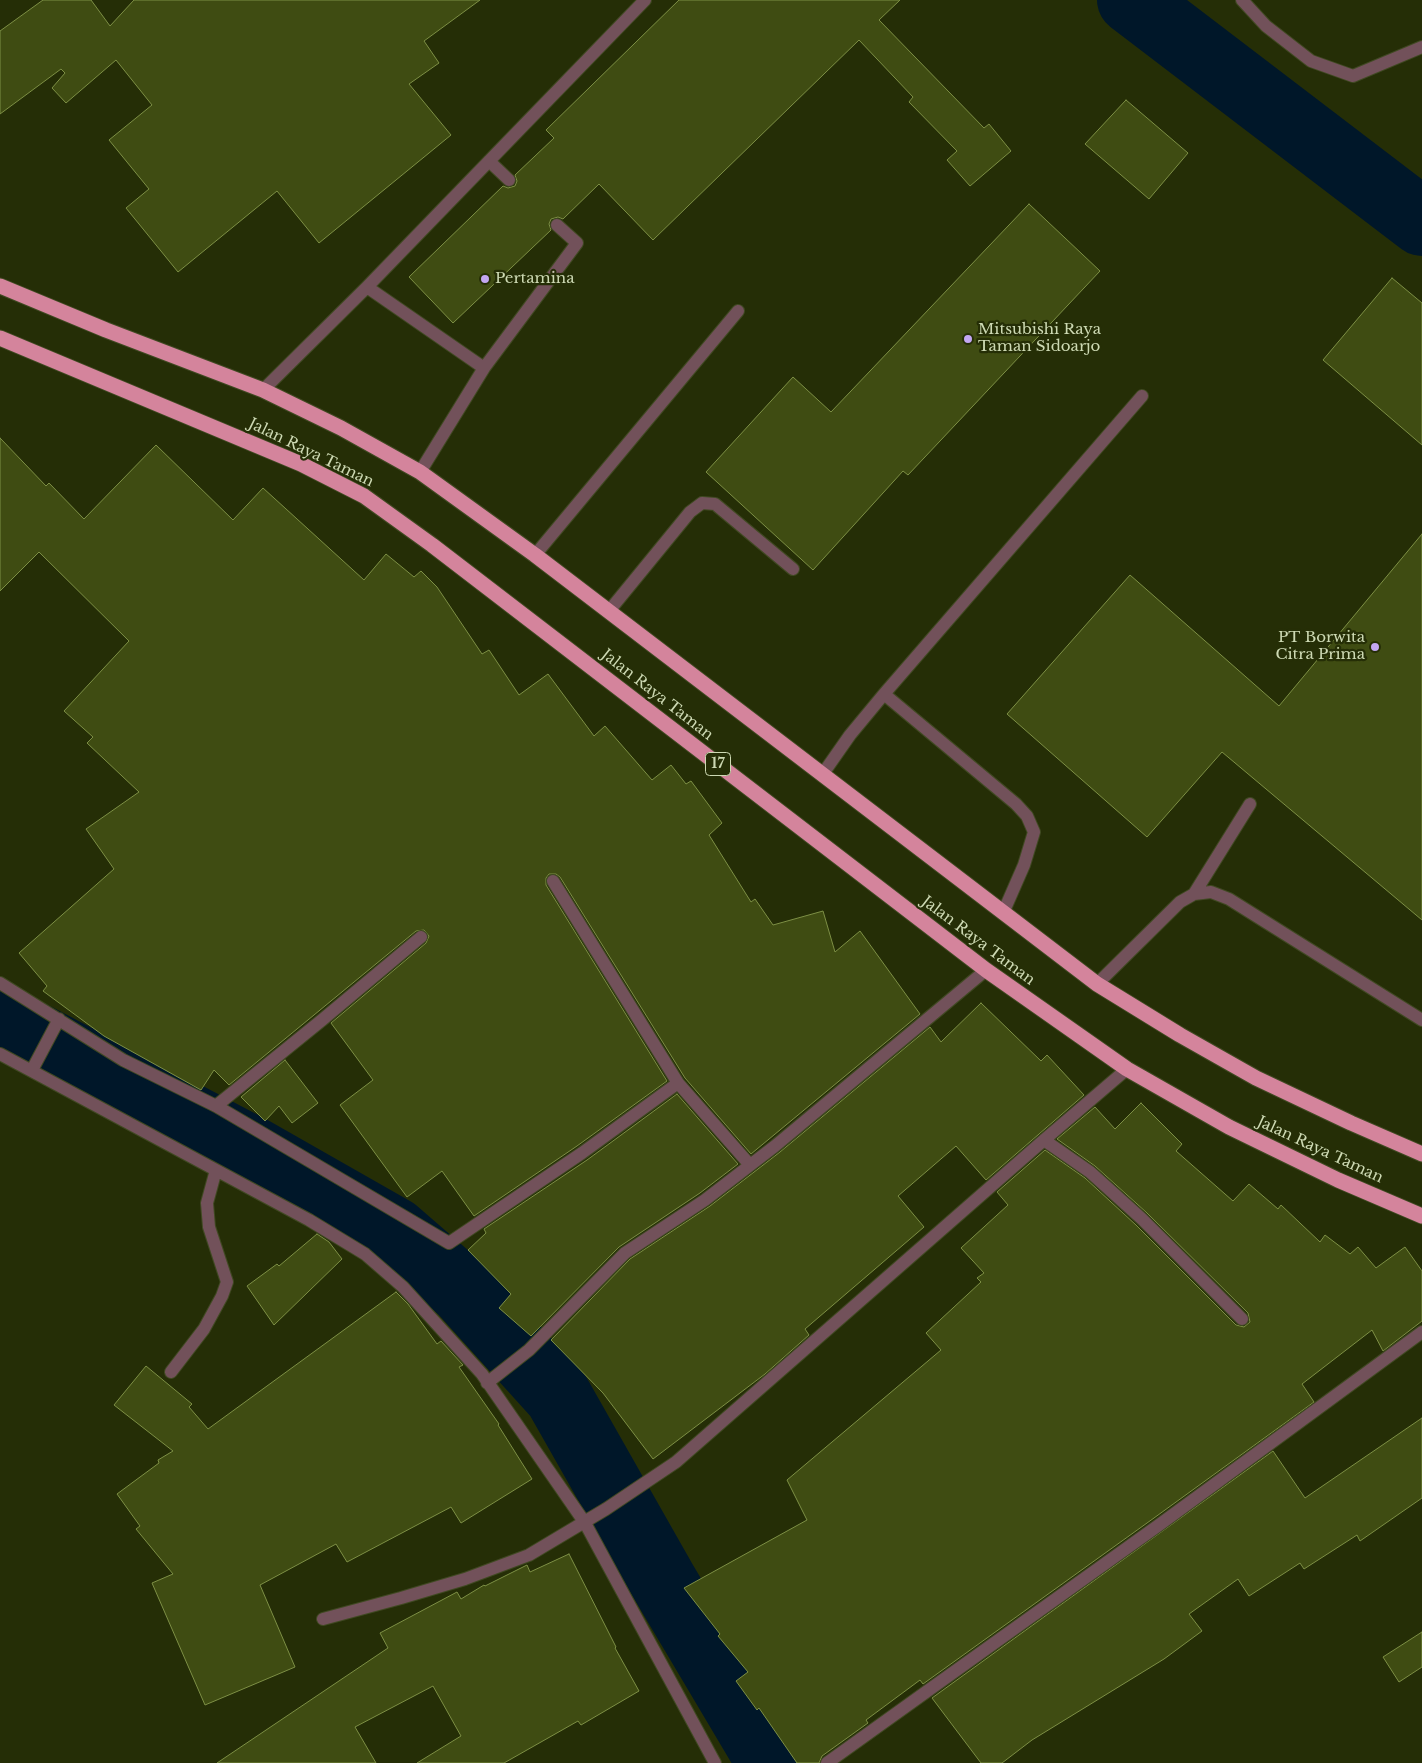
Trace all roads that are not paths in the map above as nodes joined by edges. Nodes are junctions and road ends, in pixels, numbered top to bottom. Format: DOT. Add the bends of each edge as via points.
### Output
graph roads {
  1 [pos="645,0"];
  2 [pos="1242,0"];
  3 [pos="1422,47"];
  4 [pos="489,161"];
  5 [pos="509,180"];
  6 [pos="557,225"];
  7 [pos="0,286"];
  8 [pos="367,287"];
  9 [pos="738,312"];
  10 [pos="0,338"];
  11 [pos="484,368"];
  12 [pos="263,390"];
  13 [pos="1142,396"];
  14 [pos="420,472"];
  15 [pos="535,554"];
  16 [pos="793,569"];
  17 [pos="609,611"];
  18 [pos="884,694"];
  19 [pos="822,774"];
  20 [pos="1250,804"];
  21 [pos="553,881"];
  22 [pos="1194,894"];
  23 [pos="1003,913"];
  24 [pos="421,936"];
  25 [pos="986,970"];
  26 [pos="0,983"];
  27 [pos="1097,984"];
  28 [pos="59,1019"];
  29 [pos="1422,1020"];
  30 [pos="0,1054"];
  31 [pos="1127,1069"];
  32 [pos="32,1070"];
  33 [pos="678,1083"];
  34 [pos="216,1106"];
  35 [pos="1044,1140"];
  36 [pos="1422,1154"];
  37 [pos="750,1165"];
  38 [pos="216,1170"];
  39 [pos="1422,1216"];
  40 [pos="1242,1319"];
  41 [pos="1422,1332"];
  42 [pos="171,1372"];
  43 [pos="487,1383"];
  44 [pos="584,1523"];
  45 [pos="323,1618"];
  46 [pos="715,1763"];
  47 [pos="827,1763"];
  1 -- 4 [label="street"];
  2 -- 3 [label="street" via="1266,26 1311,61 1353,76"];
  4 -- 5 [label="street"];
  4 -- 8 [label="street"];
  6 -- 11 [label="street" via="577,243"];
  7 -- 12 [label="highway"];
  8 -- 11 [label="street"];
  8 -- 12 [label="street"];
  9 -- 15 [label="street"];
  10 -- 25 [label="highway, Jalan Raya Taman / 17" via="302,464 364,496 448,556"];
  11 -- 14 [label="street"];
  12 -- 14 [label="highway"];
  13 -- 18 [label="street"];
  14 -- 15 [label="highway"];
  15 -- 17 [label="highway"];
  16 -- 17 [label="street" via="715,504 702,503 690,512"];
  17 -- 19 [label="highway"];
  18 -- 19 [label="street"];
  18 -- 23 [label="street" via="1027,816 1034,832"];
  19 -- 23 [label="highway"];
  20 -- 22 [label="street"];
  21 -- 33 [label="street"];
  22 -- 27 [label="street" via="1180,902"];
  22 -- 29 [label="street" via="1211,892 1229,899"];
  23 -- 27 [label="highway"];
  24 -- 34 [label="street"];
  25 -- 31 [label="highway, Jalan Raya Taman / 17"];
  25 -- 37 [label="street"];
  26 -- 28 [label="street"];
  27 -- 36 [label="highway" via="1256,1078"];
  28 -- 32 [label="street"];
  28 -- 34 [label="street" via="123,1060"];
  30 -- 32 [label="street"];
  31 -- 35 [label="street"];
  31 -- 39 [label="highway, Jalan Raya Taman / 17" via="1229,1126 1338,1180"];
  32 -- 38 [label="street"];
  33 -- 34 [label="street" via="449,1243"];
  33 -- 37 [label="street"];
  35 -- 40 [label="street" via="1090,1172 1142,1219"];
  35 -- 44 [label="street" via="683,1455"];
  37 -- 43 [label="street" via="705,1200 625,1253 529,1350"];
  38 -- 42 [label="street" via="207,1203 209,1227 227,1282 204,1329"];
  38 -- 43 [label="street" via="364,1254 403,1287"];
  41 -- 47 [label="street"];
  43 -- 44 [label="street"];
  44 -- 45 [label="street" via="529,1555 465,1579"];
  44 -- 46 [label="street"];
}
